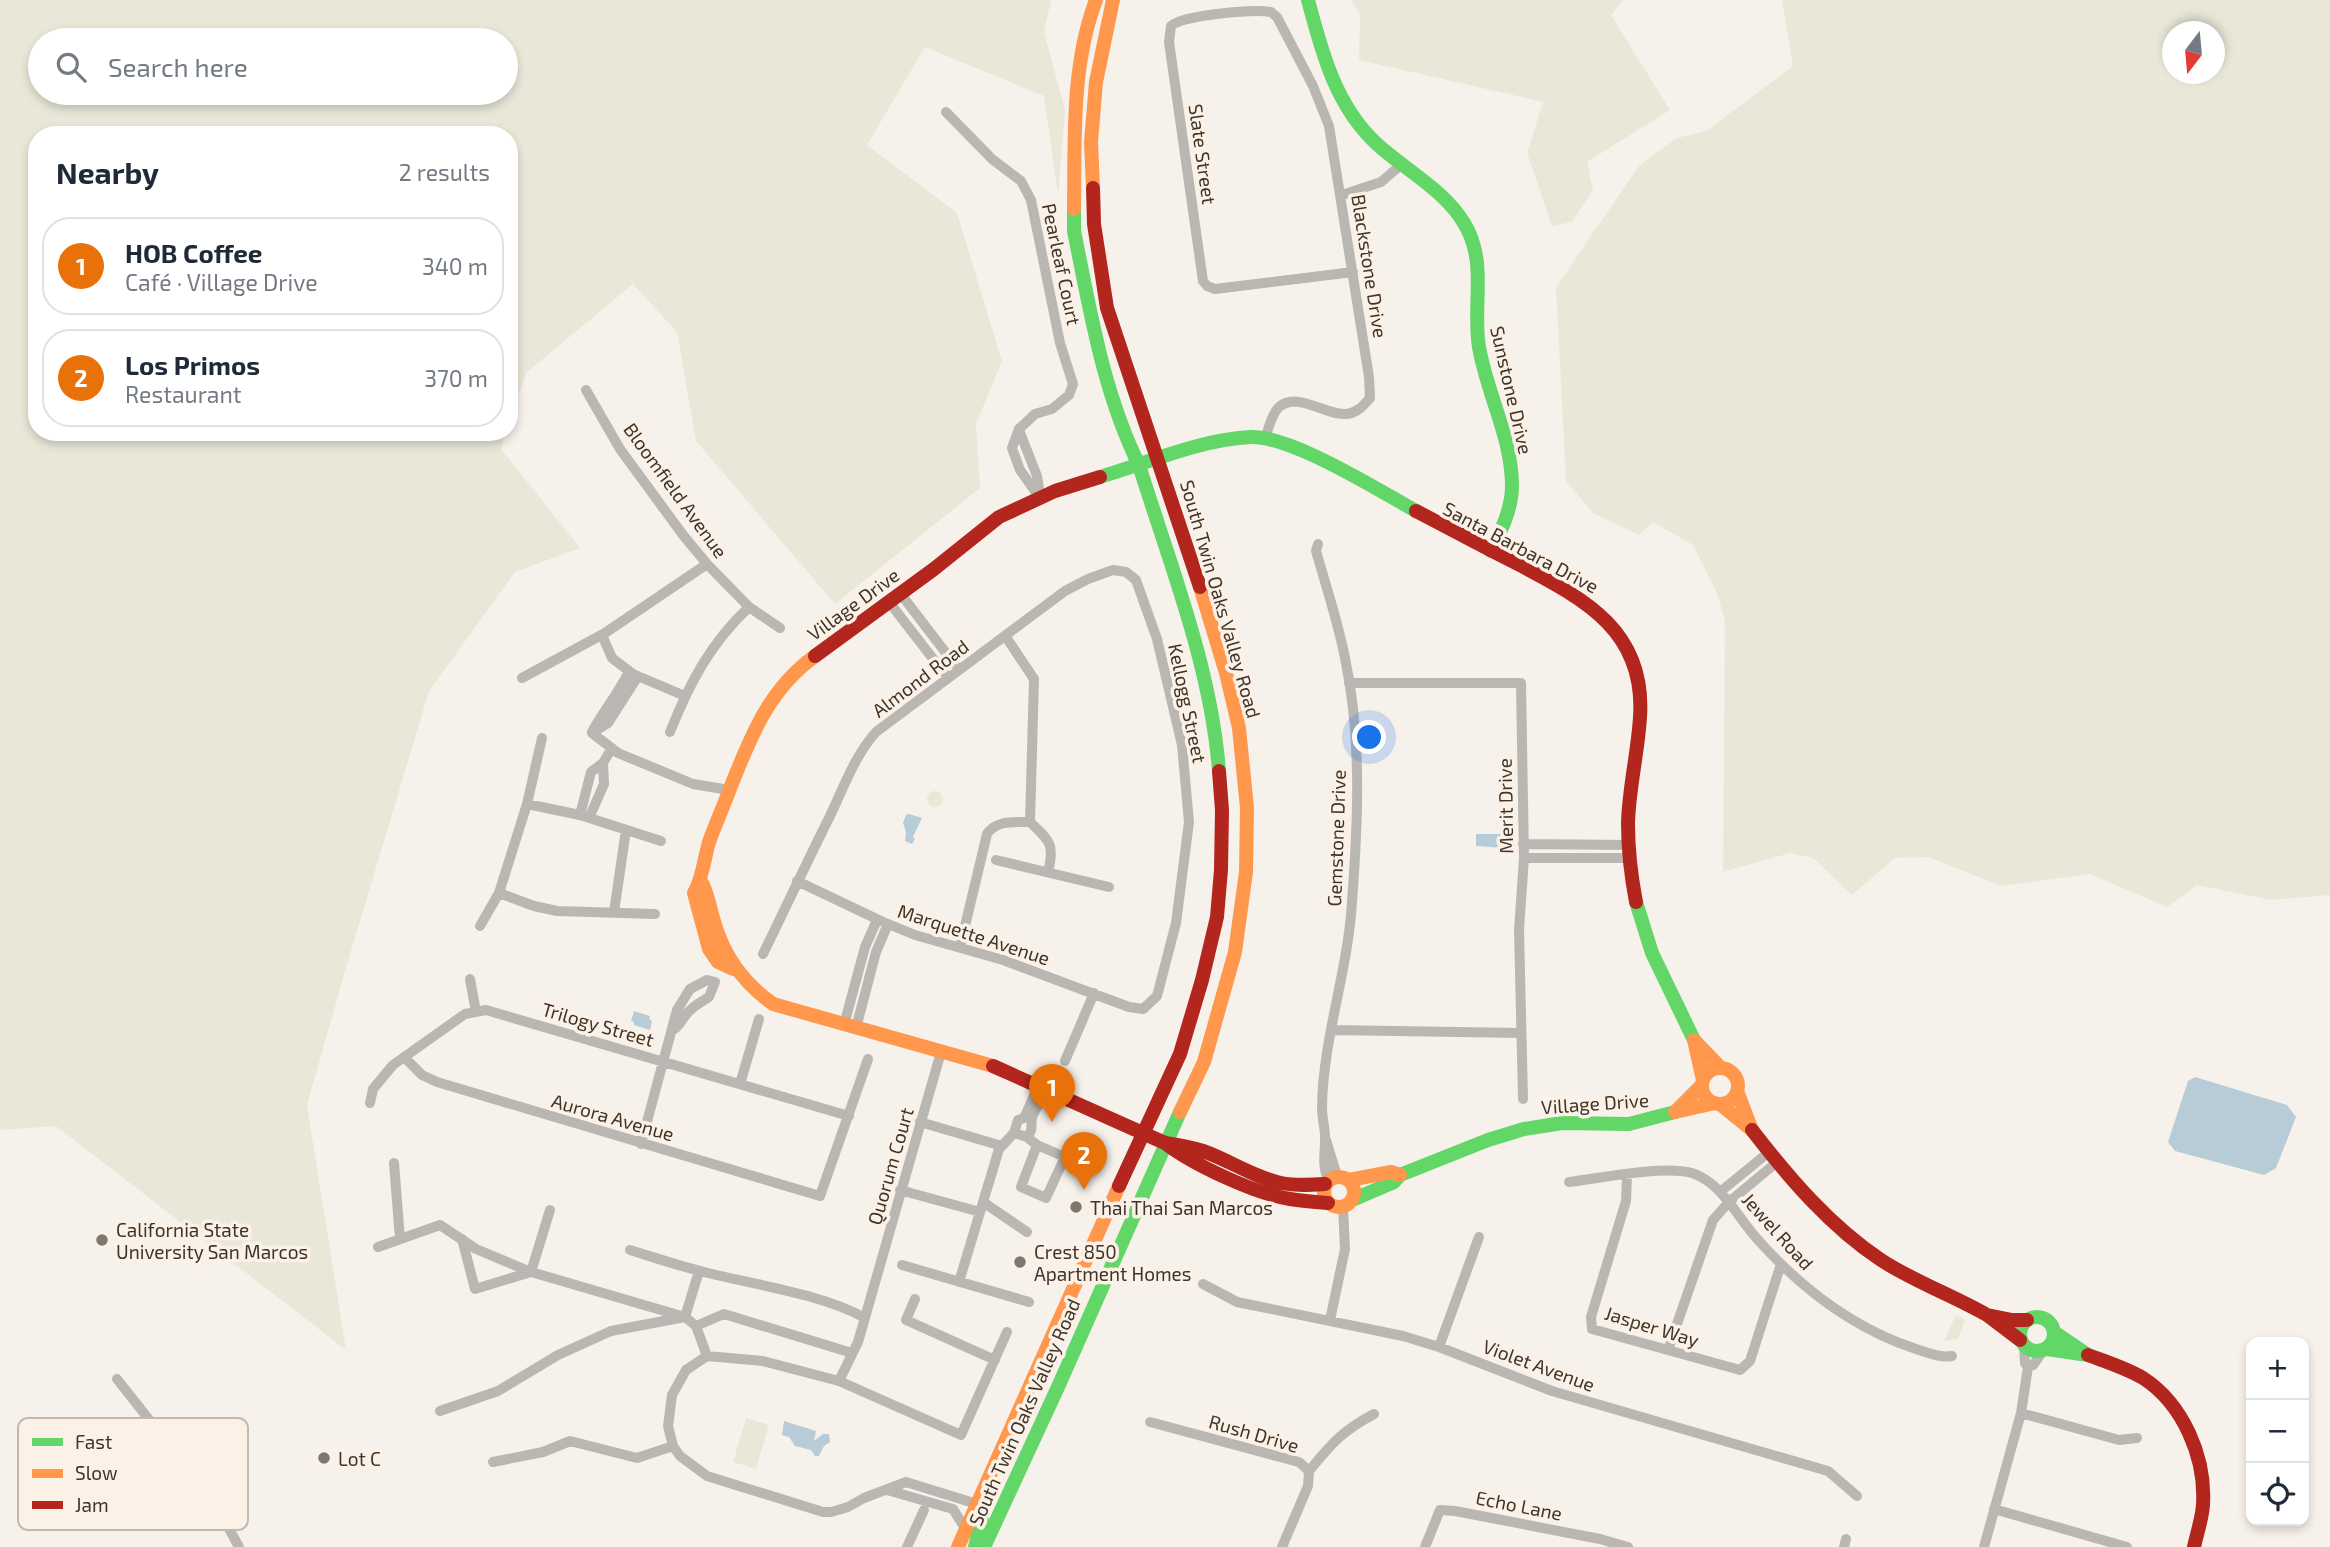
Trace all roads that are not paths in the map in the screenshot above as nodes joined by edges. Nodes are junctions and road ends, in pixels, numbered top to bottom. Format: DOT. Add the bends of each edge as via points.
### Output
graph roads {
  1 [pos="1096,0"];
  2 [pos="1114,0"];
  3 [pos="1308,0"];
  4 [pos="1277,17"];
  5 [pos="946,112"];
  6 [pos="1402,164"];
  7 [pos="1342,195"];
  8 [pos="1353,272"];
  9 [pos="586,390"];
  10 [pos="1019,429"];
  11 [pos="1265,439"];
  12 [pos="1028,454"];
  13 [pos="1159,459"];
  14 [pos="1016,460"];
  15 [pos="1139,465"];
  16 [pos="1040,498"];
  17 [pos="1318,544"];
  18 [pos="1491,551"];
  19 [pos="707,564"];
  20 [pos="1126,572"];
  21 [pos="895,597"];
  22 [pos="749,607"];
  23 [pos="780,628"];
  24 [pos="601,635"];
  25 [pos="1006,637"];
  26 [pos="959,670"];
  27 [pos="634,674"];
  28 [pos="522,678"];
  29 [pos="948,678"];
  30 [pos="1349,683"];
  31 [pos="685,696"];
  32 [pos="670,732"];
  33 [pos="542,738"];
  34 [pos="611,748"];
  35 [pos="603,763"];
  36 [pos="586,790"];
  37 [pos="729,790"];
  38 [pos="599,794"];
  39 [pos="527,804"];
  40 [pos="584,817"];
  41 [pos="1030,822"];
  42 [pos="626,830"];
  43 [pos="661,841"];
  44 [pos="1523,844"];
  45 [pos="1551,844"];
  46 [pos="1628,851"];
  47 [pos="1524,858"];
  48 [pos="1552,858"];
  49 [pos="996,860"];
  50 [pos="1048,872"];
  51 [pos="797,881"];
  52 [pos="1109,887"];
  53 [pos="499,893"];
  54 [pos="614,912"];
  55 [pos="654,914"];
  56 [pos="877,920"];
  57 [pos="888,924"];
  58 [pos="480,926"];
  59 [pos="960,947"];
  60 [pos="763,954"];
  61 [pos="733,969"];
  62 [pos="470,979"];
  63 [pos="715,982"];
  64 [pos="1094,993"];
  65 [pos="686,996"];
  66 [pos="696,1004"];
  67 [pos="1143,1009"];
  68 [pos="476,1012"];
  69 [pos="759,1019"];
  70 [pos="850,1026"];
  71 [pos="673,1030"];
  72 [pos="1332,1030"];
  73 [pos="1521,1033"];
  74 [pos="1693,1040"];
  75 [pos="941,1052"];
  76 [pos="404,1057"];
  77 [pos="868,1059"];
  78 [pos="1065,1061"];
  79 [pos="664,1062"];
  80 [pos="1721,1068"];
  81 [pos="1702,1082"];
  82 [pos="740,1084"];
  83 [pos="1044,1087"];
  84 [pos="1737,1091"];
  85 [pos="1522,1099"];
  86 [pos="370,1103"];
  87 [pos="1717,1103"];
  88 [pos="1675,1112"];
  89 [pos="849,1116"];
  90 [pos="920,1122"];
  91 [pos="1752,1130"];
  92 [pos="1014,1133"];
  93 [pos="1142,1133"];
  94 [pos="1027,1137"];
  95 [pos="1165,1143"];
  96 [pos="641,1144"];
  97 [pos="1037,1145"];
  98 [pos="1002,1146"];
  99 [pos="1773,1157"];
  100 [pos="394,1163"];
  101 [pos="1400,1175"];
  102 [pos="1627,1175"];
  103 [pos="1738,1178"];
  104 [pos="1335,1180"];
  105 [pos="1569,1182"];
  106 [pos="1746,1188"];
  107 [pos="900,1190"];
  108 [pos="1720,1192"];
  109 [pos="1729,1202"];
  110 [pos="1341,1203"];
  111 [pos="981,1207"];
  112 [pos="550,1210"];
  113 [pos="1027,1232"];
  114 [pos="1479,1237"];
  115 [pos="400,1239"];
  116 [pos="462,1239"];
  117 [pos="378,1247"];
  118 [pos="630,1250"];
  119 [pos="1781,1264"];
  120 [pos="902,1265"];
  121 [pos="699,1271"];
  122 [pos="531,1272"];
  123 [pos="959,1282"];
  124 [pos="1203,1284"];
  125 [pos="915,1299"];
  126 [pos="1029,1302"];
  127 [pos="1987,1315"];
  128 [pos="685,1317"];
  129 [pos="865,1318"];
  130 [pos="1330,1320"];
  131 [pos="2027,1320"];
  132 [pos="696,1326"];
  133 [pos="1007,1332"];
  134 [pos="2054,1332"];
  135 [pos="2022,1343"];
  136 [pos="1439,1347"];
  137 [pos="1668,1350"];
  138 [pos="2045,1350"];
  139 [pos="852,1353"];
  140 [pos="2088,1355"];
  141 [pos="707,1356"];
  142 [pos="1952,1356"];
  143 [pos="995,1360"];
  144 [pos="2028,1367"];
  145 [pos="117,1379"];
  146 [pos="839,1381"];
  147 [pos="440,1411"];
  148 [pos="2021,1413"];
  149 [pos="1374,1414"];
  150 [pos="148,1418"];
  151 [pos="1150,1422"];
  152 [pos="2137,1438"];
  153 [pos="674,1446"];
  154 [pos="493,1462"];
  155 [pos="1310,1471"];
  156 [pos="886,1489"];
  157 [pos="1857,1496"];
  158 [pos="977,1504"];
  159 [pos="1994,1509"];
  160 [pos="924,1510"];
  161 [pos="230,1530"];
  162 [pos="966,1530"];
  163 [pos="239,1547"];
  164 [pos="907,1547"];
  165 [pos="958,1547"];
  166 [pos="975,1547"];
  167 [pos="984,1547"];
  168 [pos="1282,1547"];
  169 [pos="1425,1547"];
  170 [pos="1628,1547"];
  171 [pos="1984,1547"];
  172 [pos="2127,1547"];
  173 [pos="2194,1547"];
  1 -- 15 [label="street, South Twin Oaks Valley Road" via="1084,46 1075,115 1074,231 1101,362"];
  2 -- 13 [label="street, South Twin Oaks Valley Road" via="1096,82 1091,142 1094,224 1107,308"];
  3 -- 6 [label="street, Sunstone Drive" via="1328,70 1347,110"];
  4 -- 7 [label="street, Blackstone Drive" via="1327,117"];
  4 -- 8 [label="street, Slate Street" via="1265,11 1194,17 1171,26 1203,281 1215,289"];
  5 -- 10 [label="street, Pearleaf Court" via="1021,181 1031,200 1060,343 1073,384 1069,395"];
  6 -- 7 [label="street" via="1381,182"];
  6 -- 18 [label="street, Sunstone Drive" via="1448,203 1473,238 1478,346 1512,487 1509,508"];
  7 -- 8 [label="street, Blackstone Drive"];
  8 -- 11 [label="street, Blackstone Drive" via="1370,398 1349,414 1297,402 1284,404 1276,410"];
  9 -- 19 [label="street, Bloomfield Avenue" via="620,449"];
  10 -- 12 [label="street"];
  10 -- 14 [label="street" via="1012,448"];
  11 -- 13 [label="street, Santa Barbara Drive" via="1217,441"];
  11 -- 18 [label="street, Santa Barbara Drive" via="1309,454"];
  12 -- 14 [label="street"];
  12 -- 16 [label="street"];
  13 -- 15 [label="street, Santa Barbara Drive"];
  13 -- 95 [label="street, South Twin Oaks Valley Road" via="1240,728 1247,808 1246,872 1235,952 1204,1062"];
  14 -- 16 [label="street"];
  15 -- 16 [label="street, Village Drive"];
  15 -- 93 [label="street, South Twin Oaks Valley Road" via="1205,678 1216,734 1222,810 1222,870 1212,942 1180,1054"];
  16 -- 21 [label="street, Village Drive" via="999,517"];
  17 -- 30 [label="street, Gemstone Drive"];
  18 -- 46 [label="street, Santa Barbara Drive" via="1587,602 1614,626 1626,645 1642,699"];
  19 -- 22 [label="street, Bloomfield Avenue"];
  19 -- 24 [label="street"];
  20 -- 25 [label="street, Almond Road" via="1113,570 1076,585"];
  20 -- 67 [label="street, Kellogg Street" via="1136,580 1157,639 1182,745 1189,822 1177,923 1157,996"];
  21 -- 26 [label="street"];
  21 -- 29 [label="street"];
  21 -- 37 [label="street, Village Drive" via="802,666 775,696 753,730"];
  22 -- 23 [label="street, Bloomfield Avenue"];
  22 -- 31 [label="street" via="706,655"];
  24 -- 27 [label="street" via="612,658"];
  24 -- 28 [label="street"];
  25 -- 26 [label="street, Almond Road"];
  25 -- 41 [label="street" via="1034,679"];
  26 -- 29 [label="street, Almond Road"];
  27 -- 31 [label="street"];
  27 -- 34 [label="street" via="618,699 604,708 592,733"];
  29 -- 51 [label="street, Almond Road" via="866,743"];
  30 -- 44 [label="street, Merit Drive" via="1521,683"];
  30 -- 72 [label="street, Gemstone Drive" via="1357,786 1354,876 1348,946"];
  31 -- 32 [label="street"];
  33 -- 39 [label="street"];
  34 -- 35 [label="street"];
  34 -- 37 [label="street" via="693,785"];
  35 -- 36 [label="street" via="591,772"];
  35 -- 38 [label="street" via="604,784"];
  36 -- 38 [label="street"];
  36 -- 40 [label="street"];
  37 -- 61 [label="street, Village Drive" via="694,893 700,922 717,961"];
  38 -- 40 [label="street"];
  39 -- 40 [label="street"];
  39 -- 53 [label="street"];
  40 -- 42 [label="street"];
  41 -- 50 [label="street" via="1051,844"];
  41 -- 59 [label="street" via="1005,822 987,834"];
  42 -- 43 [label="street"];
  42 -- 54 [label="street"];
  44 -- 45 [label="street"];
  44 -- 47 [label="street, Merit Drive"];
  45 -- 46 [label="street"];
  45 -- 48 [label="street"];
  46 -- 48 [label="street"];
  46 -- 74 [label="street, Santa Barbara Drive" via="1648,949"];
  47 -- 48 [label="street"];
  47 -- 73 [label="street, Merit Drive" via="1519,930"];
  49 -- 50 [label="street"];
  50 -- 52 [label="street"];
  51 -- 56 [label="street, Marquette Avenue"];
  51 -- 60 [label="street, Almond Road"];
  53 -- 54 [label="street" via="557,911"];
  53 -- 58 [label="street"];
  54 -- 55 [label="street"];
  56 -- 57 [label="street, Marquette Avenue"];
  56 -- 70 [label="street" via="865,947"];
  57 -- 59 [label="street, Marquette Avenue"];
  57 -- 70 [label="street"];
  59 -- 64 [label="street, Marquette Avenue"];
  61 -- 63 [label="street"];
  61 -- 70 [label="street, Village Drive" via="753,991 773,1003"];
  62 -- 68 [label="street"];
  63 -- 65 [label="street" via="690,989"];
  63 -- 66 [label="street" via="709,997"];
  64 -- 67 [label="street, Marquette Avenue"];
  64 -- 78 [label="street"];
  65 -- 66 [label="street"];
  65 -- 71 [label="street" via="672,1022"];
  66 -- 71 [label="street"];
  68 -- 76 [label="street" via="465,1014"];
  68 -- 79 [label="street, Trilogy Street" via="486,1010"];
  69 -- 82 [label="street"];
  70 -- 75 [label="street, Village Drive"];
  71 -- 79 [label="street"];
  72 -- 73 [label="street"];
  72 -- 104 [label="street, Gemstone Drive" via="1322,1110"];
  73 -- 85 [label="street, Merit Drive"];
  74 -- 80 [label="street, Santa Barbara Drive"];
  74 -- 81 [label="street, Santa Barbara Drive"];
  75 -- 83 [label="street, Village Drive" via="994,1066"];
  75 -- 90 [label="street, Quorum Court"];
  76 -- 86 [label="street" via="373,1089"];
  76 -- 96 [label="street, Aurora Avenue" via="437,1082"];
  77 -- 89 [label="street"];
  79 -- 82 [label="street, Trilogy Street"];
  79 -- 96 [label="street"];
  80 -- 81 [label="street" via="1710,1071"];
  80 -- 84 [label="street" via="1735,1076"];
  81 -- 87 [label="street" via="1704,1094"];
  81 -- 88 [label="street, Village Drive" via="1697,1093"];
  82 -- 89 [label="street, Trilogy Street"];
  83 -- 92 [label="street" via="1018,1120"];
  83 -- 93 [label="street, Village Drive"];
  83 -- 94 [label="street"];
  84 -- 87 [label="street" via="1731,1100"];
  84 -- 91 [label="street"];
  87 -- 88 [label="street, Village Drive"];
  87 -- 91 [label="street"];
  88 -- 101 [label="street, Village Drive" via="1625,1124 1542,1125 1504,1134"];
  89 -- 96 [label="street, Aurora Avenue" via="820,1196"];
  90 -- 98 [label="street"];
  90 -- 107 [label="street, Quorum Court"];
  91 -- 99 [label="street"];
  92 -- 94 [label="street"];
  92 -- 98 [label="street"];
  93 -- 95 [label="street, Village Drive"];
  93 -- 158 [label="street, South Twin Oaks Valley Road"];
  94 -- 97 [label="street"];
  95 -- 104 [label="street, Village Drive" via="1184,1143 1281,1185 1300,1188"];
  95 -- 110 [label="street, Village Drive" via="1179,1154 1266,1193 1302,1202"];
  95 -- 167 [label="street, South Twin Oaks Valley Road"];
  97 -- 97 [label="street" via="1065,1157 1046,1198 1021,1187"];
  98 -- 111 [label="street"];
  99 -- 103 [label="street"];
  99 -- 106 [label="street"];
  99 -- 127 [label="street" via="1809,1200 1857,1242 1905,1274"];
  100 -- 115 [label="street"];
  101 -- 104 [label="street, Village Drive" via="1391,1172"];
  101 -- 110 [label="street, Village Drive" via="1394,1182"];
  102 -- 105 [label="street, Jewel Road"];
  102 -- 108 [label="street, Jewel Road" via="1692,1174"];
  102 -- 137 [label="street, Jasper Way" via="1626,1200 1591,1317 1592,1329"];
  103 -- 106 [label="street"];
  103 -- 108 [label="street"];
  104 -- 110 [label="street" via="1324,1196"];
  104 -- 110 [label="street" via="1354,1188"];
  106 -- 109 [label="street"];
  107 -- 111 [label="street"];
  107 -- 129 [label="street, Quorum Court"];
  108 -- 109 [label="street, Jewel Road"];
  109 -- 119 [label="street, Jewel Road"];
  109 -- 137 [label="street" via="1710,1226"];
  110 -- 130 [label="street" via="1345,1249"];
  111 -- 113 [label="street"];
  111 -- 123 [label="street"];
  112 -- 122 [label="street"];
  114 -- 136 [label="street"];
  115 -- 116 [label="street" via="440,1226"];
  115 -- 117 [label="street"];
  116 -- 122 [label="street"];
  116 -- 122 [label="street" via="475,1289"];
  118 -- 121 [label="street"];
  119 -- 137 [label="street, Jasper Way" via="1750,1361 1740,1370"];
  119 -- 142 [label="street, Jewel Road" via="1843,1315 1904,1345"];
  120 -- 123 [label="street"];
  121 -- 128 [label="street"];
  121 -- 129 [label="street" via="817,1300"];
  122 -- 128 [label="street"];
  123 -- 126 [label="street"];
  124 -- 130 [label="street, Violet Avenue" via="1237,1302"];
  125 -- 143 [label="street" via="906,1320"];
  127 -- 131 [label="street"];
  127 -- 135 [label="street"];
  128 -- 132 [label="street"];
  128 -- 147 [label="street" via="611,1331 558,1355 498,1391"];
  129 -- 139 [label="street, Quorum Court"];
  130 -- 136 [label="street, Violet Avenue"];
  131 -- 134 [label="street" via="2043,1318"];
  131 -- 135 [label="street" via="2020,1328"];
  132 -- 139 [label="street" via="724,1314"];
  132 -- 141 [label="street"];
  133 -- 143 [label="street"];
  134 -- 138 [label="street"];
  134 -- 140 [label="street"];
  135 -- 138 [label="street" via="2032,1351"];
  135 -- 144 [label="street"];
  136 -- 157 [label="street, Violet Avenue" via="1552,1391 1828,1471"];
  138 -- 140 [label="street"];
  138 -- 144 [label="street"];
  139 -- 146 [label="street, Quorum Court"];
  140 -- 173 [label="street" via="2149,1382 2172,1405 2190,1434 2203,1484"];
  141 -- 146 [label="street" via="763,1361"];
  141 -- 153 [label="street" via="686,1370 672,1395 668,1426"];
  143 -- 146 [label="street" via="961,1435"];
  144 -- 148 [label="street"];
  145 -- 150 [label="street"];
  148 -- 152 [label="street" via="2119,1440"];
  148 -- 159 [label="street"];
  149 -- 155 [label="street" via="1349,1427"];
  151 -- 155 [label="street, Rush Drive" via="1299,1462"];
  153 -- 154 [label="street" via="637,1458 570,1441 543,1452"];
  153 -- 156 [label="street" via="707,1476 823,1512 848,1507"];
  155 -- 168 [label="street, Rush Drive"];
  156 -- 158 [label="street" via="906,1482"];
  156 -- 162 [label="street" via="953,1509"];
  158 -- 162 [label="street, South Twin Oaks Valley Road"];
  158 -- 166 [label="street" via="982,1518"];
  159 -- 171 [label="street"];
  159 -- 172 [label="street"];
  160 -- 164 [label="street"];
  161 -- 163 [label="street"];
  162 -- 165 [label="street, South Twin Oaks Valley Road"];
  169 -- 170 [label="street, Echo Lane" via="1440,1510"];
}
